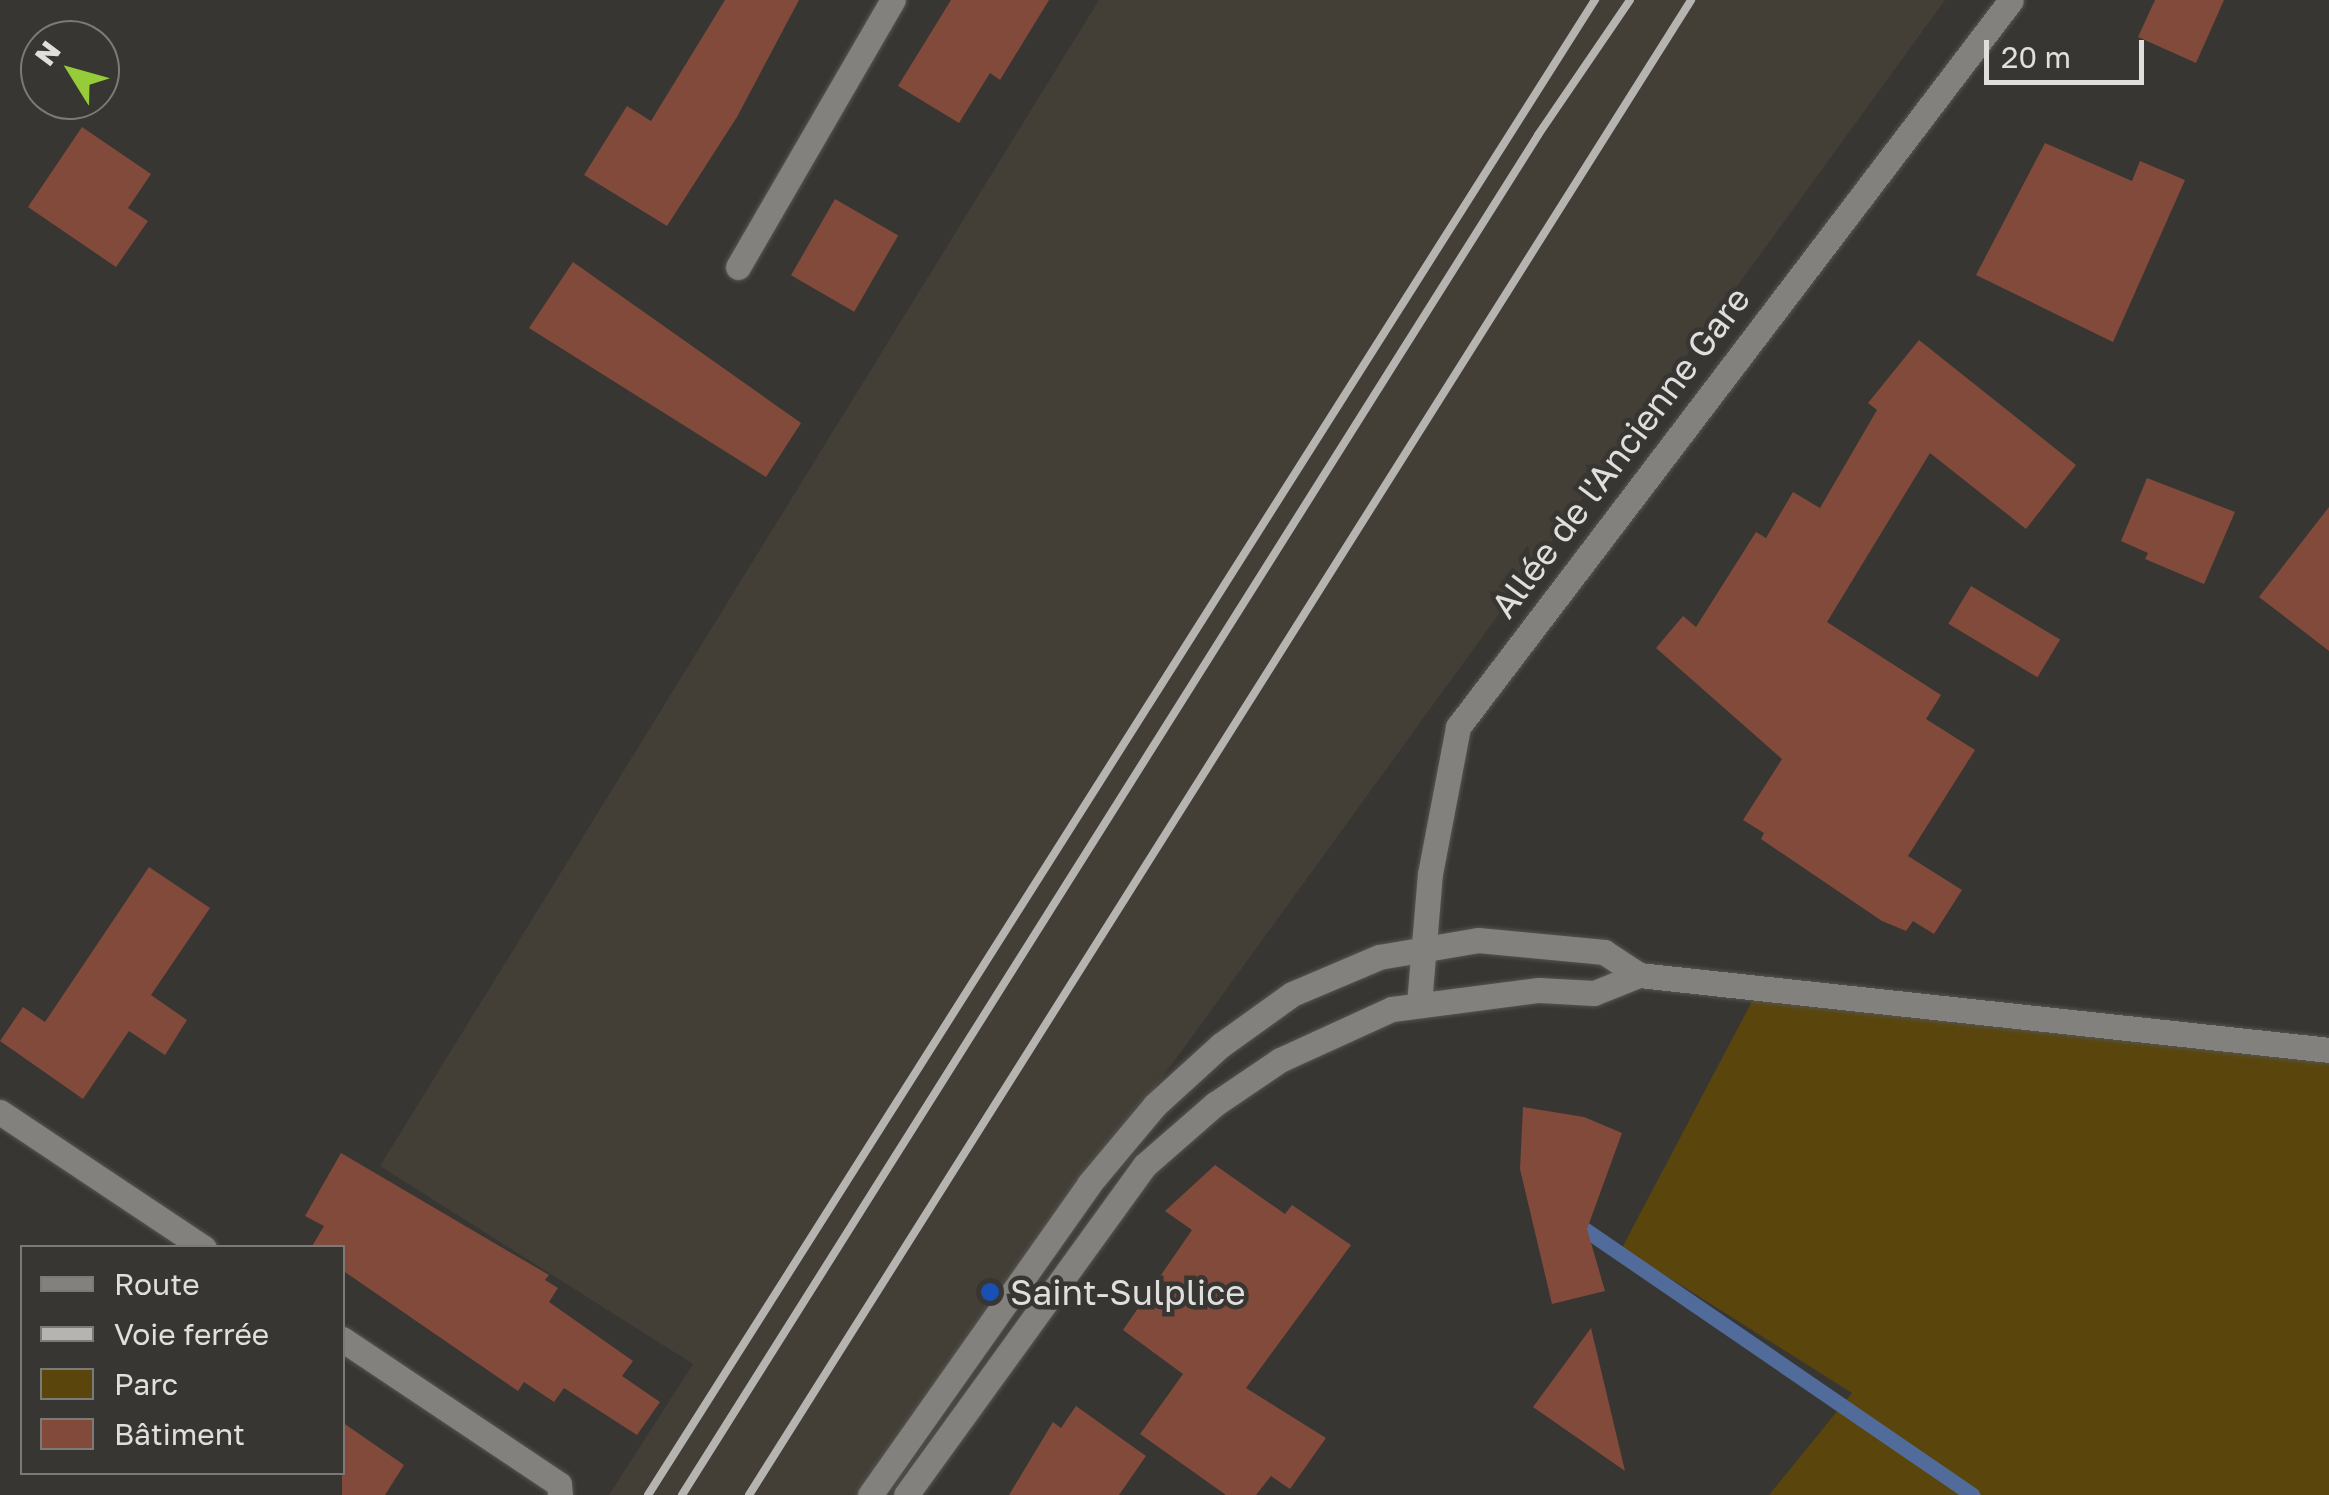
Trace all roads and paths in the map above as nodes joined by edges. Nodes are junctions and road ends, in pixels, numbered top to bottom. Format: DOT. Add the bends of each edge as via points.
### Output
graph roads {
  1 [pos="892,0"];
  2 [pos="2011,0"];
  3 [pos="738,267"];
  4 [pos="1421,949"];
  5 [pos="1639,975"];
  6 [pos="1419,1004"];
  7 [pos="2329,1050"];
  8 [pos="0,1112"];
  9 [pos="200,1245"];
  10 [pos="345,1342"];
  11 [pos="560,1489"];
  12 [pos="870,1495"];
  13 [pos="906,1495"];
  1 -- 3 [label="main road"];
  2 -- 4 [label="main road, Allée de l'Ancienne Gare" via="1458,727"];
  4 -- 5 [label="main road" via="1478,940 1604,952"];
  4 -- 6 [label="main road, Allée de l'Ancienne Gare"];
  4 -- 12 [label="main road" via="1379,957 1292,994 1221,1045 1155,1105 1089,1184"];
  5 -- 6 [label="main road" via="1594,993 1539,990"];
  5 -- 7 [label="main road"];
  6 -- 13 [label="main road" via="1280,1060 1215,1104 1146,1165"];
  8 -- 9 [label="main road"];
  10 -- 11 [label="main road"];
}
